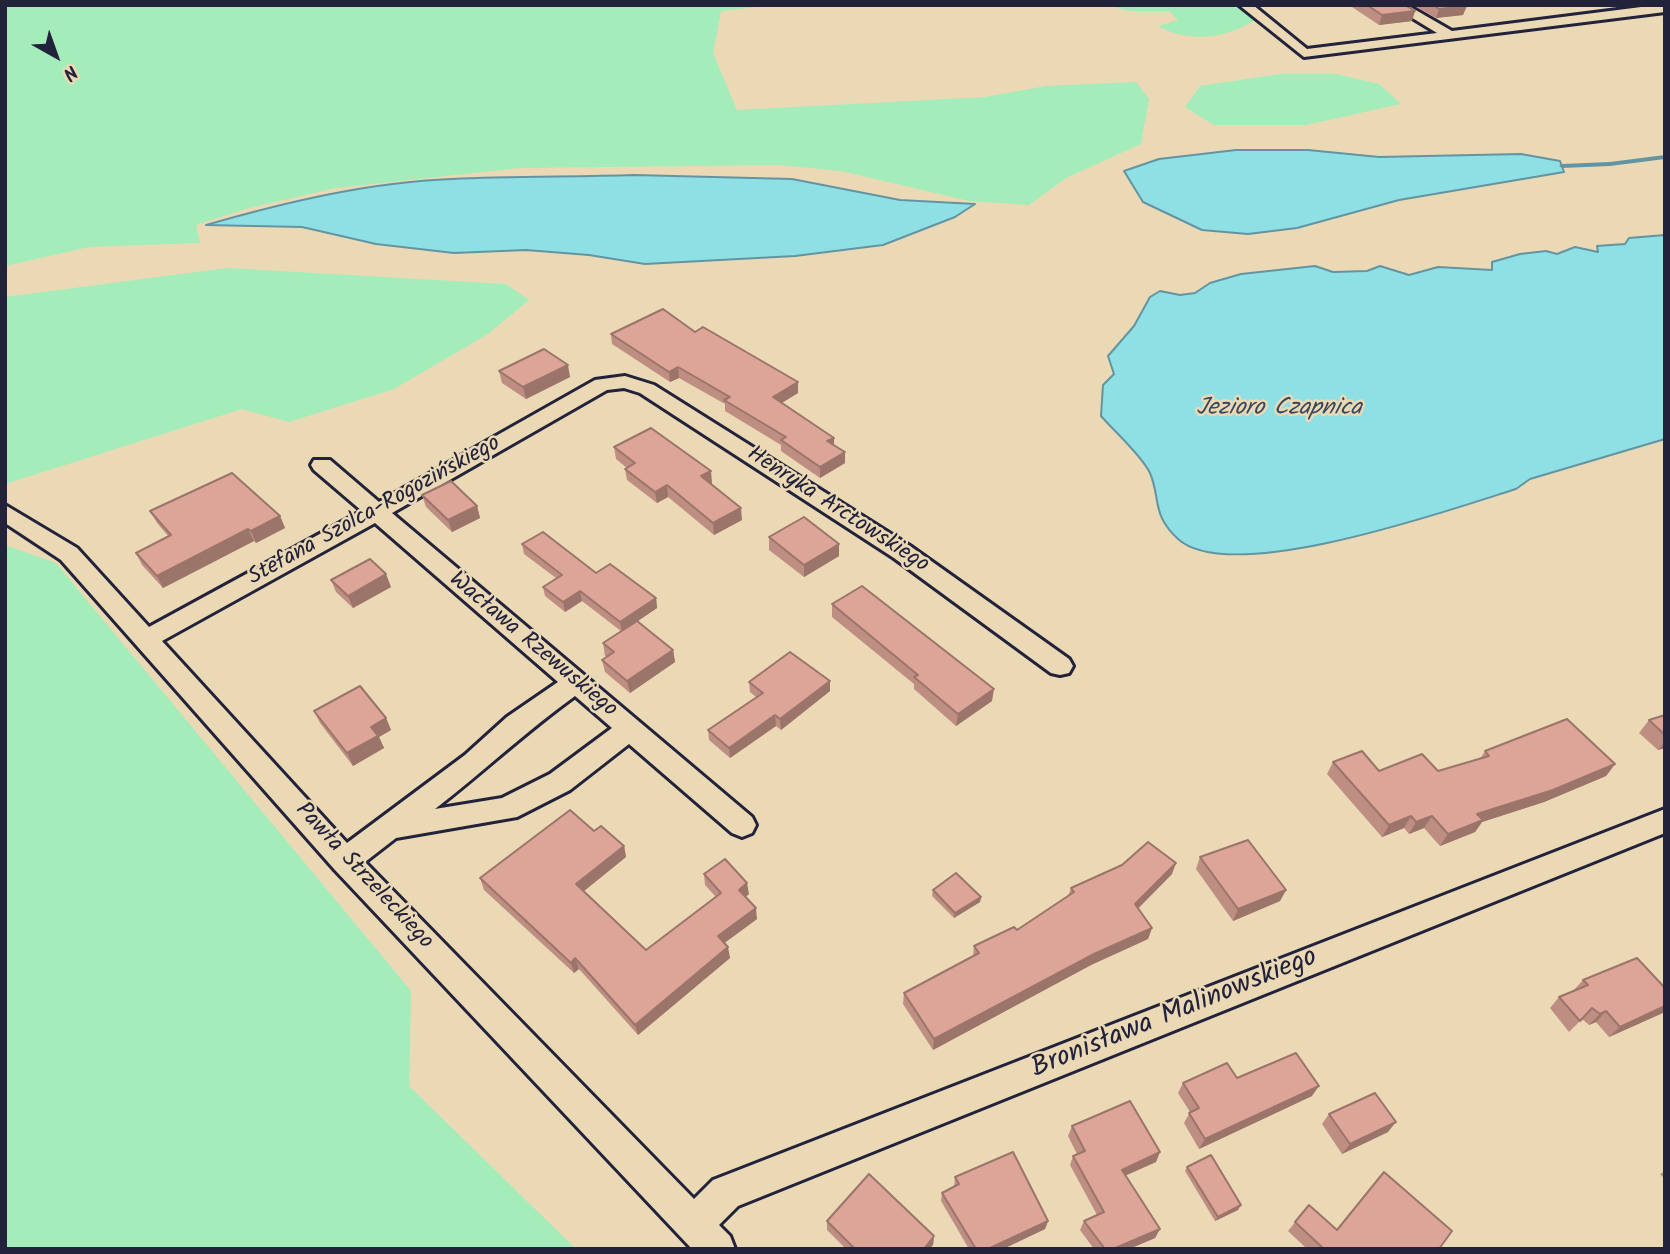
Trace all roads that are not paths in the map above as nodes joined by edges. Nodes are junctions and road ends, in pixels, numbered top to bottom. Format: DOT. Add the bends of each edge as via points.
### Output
graph roads {
  1 [pos="1245,5"];
  2 [pos="1397,5"];
  3 [pos="1565,5"];
  4 [pos="1665,8"];
  5 [pos="1603,15"];
  6 [pos="1449,34"];
  7 [pos="603,384"];
  8 [pos="322,465"];
  9 [pos="5,512"];
  10 [pos="376,513"];
  11 [pos="146,639"];
  12 [pos="1060,666"];
  13 [pos="575,683"];
  14 [pos="630,729"];
  15 [pos="1665,821"];
  16 [pos="742,825"];
  17 [pos="389,828"];
  18 [pos="345,861"];
  19 [pos="694,1224"];
  20 [pos="717,1249"];
  1 -- 6 [label="street" via="1304,53"];
  2 -- 6 [label="street"];
  3 -- 5 [label="street"];
  4 -- 5 [label="street"];
  5 -- 6 [label="street"];
  7 -- 10 [label="street, Stefana Szolca-Rogozińskiego"];
  7 -- 12 [label="street, Henryka Arctowskiego" via="625,382 647,389 902,552"];
  8 -- 10 [label="street, Wacława Rzewuskiego"];
  9 -- 11 [label="street, Pawła Strzeleckiego" via="69,554"];
  10 -- 11 [label="street, Stefana Szolca-Rogozińskiego"];
  10 -- 13 [label="street, Wacława Rzewuskiego"];
  11 -- 18 [label="street, Pawła Strzeleckiego"];
  13 -- 14 [label="street, Wacława Rzewuskiego"];
  13 -- 17 [label="street" via="516,724 475,763"];
  14 -- 16 [label="street, Wacława Rzewuskiego"];
  14 -- 17 [label="street" via="560,782 507,809"];
  15 -- 19 [label="street, Bronisława Malinowskiego" via="726,1193"];
  17 -- 18 [label="street"];
  18 -- 19 [label="street, Pawła Strzeleckiego"];
  19 -- 20 [label="street, Pawła Strzeleckiego"];
}
